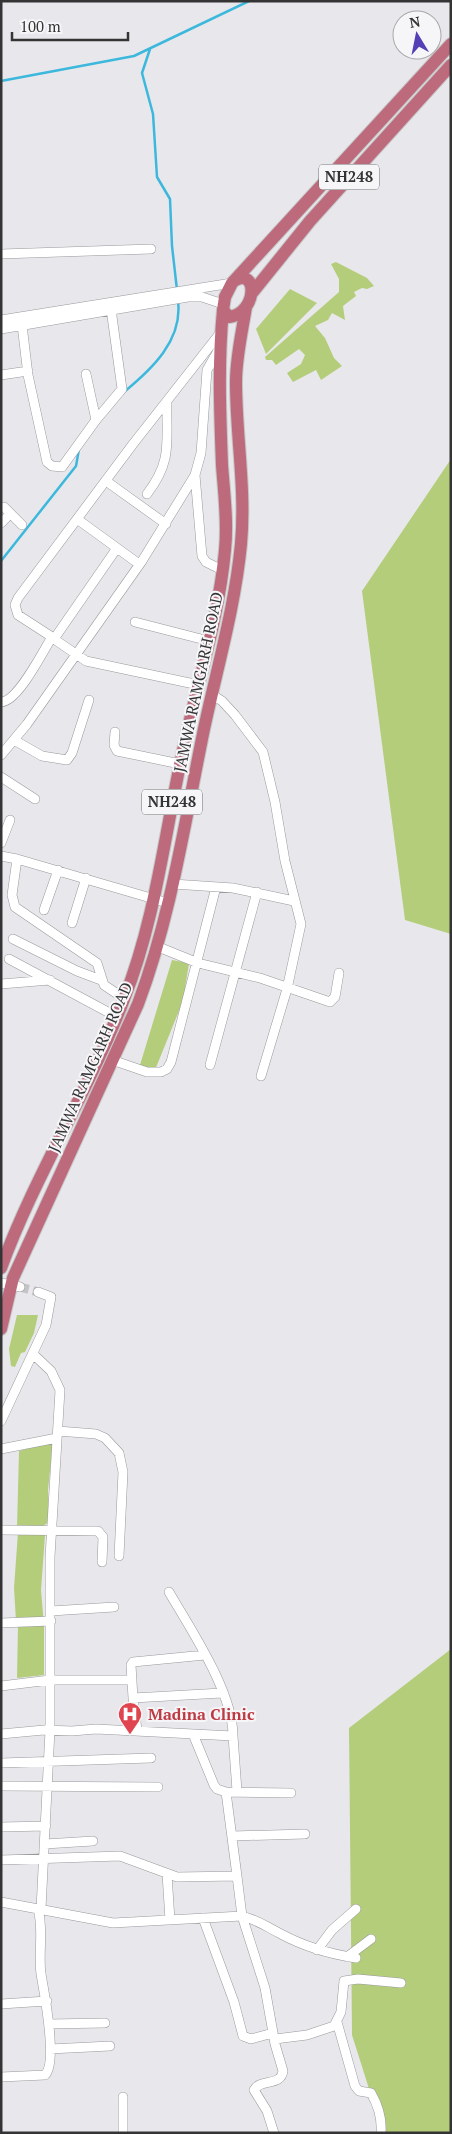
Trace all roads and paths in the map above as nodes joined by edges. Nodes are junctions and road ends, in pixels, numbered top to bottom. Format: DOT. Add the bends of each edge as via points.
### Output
graph roads {
  1 [pos="451,44"];
  2 [pos="451,65"];
  3 [pos="151,249"];
  4 [pos="1,254"];
  5 [pos="233,282"];
  6 [pos="195,292"];
  7 [pos="252,293"];
  8 [pos="167,296"];
  9 [pos="223,307"];
  10 [pos="246,307"];
  11 [pos="111,309"];
  12 [pos="1,320"];
  13 [pos="22,325"];
  14 [pos="1,328"];
  15 [pos="221,332"];
  16 [pos="219,350"];
  17 [pos="28,372"];
  18 [pos="86,374"];
  19 [pos="1,375"];
  20 [pos="168,402"];
  21 [pos="96,420"];
  22 [pos="195,475"];
  23 [pos="106,480"];
  24 [pos="148,494"];
  25 [pos="2,505"];
  26 [pos="10,514"];
  27 [pos="77,519"];
  28 [pos="1,523"];
  29 [pos="166,524"];
  30 [pos="22,525"];
  31 [pos="117,548"];
  32 [pos="139,564"];
  33 [pos="222,570"];
  34 [pos="135,622"];
  35 [pos="53,638"];
  36 [pos="209,640"];
  37 [pos="75,654"];
  38 [pos="198,684"];
  39 [pos="211,694"];
  40 [pos="90,700"];
  41 [pos="1,702"];
  42 [pos="115,732"];
  43 [pos="14,740"];
  44 [pos="1,754"];
  45 [pos="180,764"];
  46 [pos="1,777"];
  47 [pos="35,799"];
  48 [pos="10,820"];
  49 [pos="1,843"];
  50 [pos="1,856"];
  51 [pos="16,859"];
  52 [pos="58,870"];
  53 [pos="86,878"];
  54 [pos="173,884"];
  55 [pos="216,887"];
  56 [pos="257,892"];
  57 [pos="154,898"];
  58 [pos="294,901"];
  59 [pos="168,902"];
  60 [pos="44,910"];
  61 [pos="72,922"];
  62 [pos="13,939"];
  63 [pos="156,946"];
  64 [pos="9,959"];
  65 [pos="198,963"];
  66 [pos="236,972"];
  67 [pos="339,973"];
  68 [pos="50,980"];
  69 [pos="101,980"];
  70 [pos="1,984"];
  71 [pos="287,989"];
  72 [pos="125,999"];
  73 [pos="117,1017"];
  74 [pos="112,1060"];
  75 [pos="210,1065"];
  76 [pos="261,1076"];
  77 [pos="1,1268"];
  78 [pos="11,1285"];
  79 [pos="38,1292"];
  80 [pos="1,1329"];
  81 [pos="33,1354"];
  82 [pos="1,1421"];
  83 [pos="58,1435"];
  84 [pos="1,1449"];
  85 [pos="1,1530"];
  86 [pos="52,1530"];
  87 [pos="119,1556"];
  88 [pos="102,1562"];
  89 [pos="170,1592"];
  90 [pos="114,1607"];
  91 [pos="52,1611"];
  92 [pos="51,1621"];
  93 [pos="1,1623"];
  94 [pos="205,1655"];
  95 [pos="50,1680"];
  96 [pos="132,1680"];
  97 [pos="1,1686"];
  98 [pos="222,1693"];
  99 [pos="133,1698"];
  100 [pos="50,1730"];
  101 [pos="137,1730"];
  102 [pos="1,1734"];
  103 [pos="193,1734"];
  104 [pos="233,1736"];
  105 [pos="151,1758"];
  106 [pos="49,1761"];
  107 [pos="1,1763"];
  108 [pos="1,1786"];
  109 [pos="48,1786"];
  110 [pos="158,1786"];
  111 [pos="237,1791"];
  112 [pos="226,1792"];
  113 [pos="291,1793"];
  114 [pos="46,1826"];
  115 [pos="1,1827"];
  116 [pos="305,1834"];
  117 [pos="233,1836"];
  118 [pos="92,1841"];
  119 [pos="45,1844"];
  120 [pos="44,1859"];
  121 [pos="1,1860"];
  122 [pos="166,1874"];
  123 [pos="237,1876"];
  124 [pos="1,1902"];
  125 [pos="40,1909"];
  126 [pos="356,1909"];
  127 [pos="242,1916"];
  128 [pos="203,1918"];
  129 [pos="170,1920"];
  130 [pos="370,1939"];
  131 [pos="318,1950"];
  132 [pos="401,1984"];
  133 [pos="47,2001"];
  134 [pos="1,2004"];
  135 [pos="337,2022"];
  136 [pos="105,2023"];
  137 [pos="49,2024"];
  138 [pos="274,2036"];
  139 [pos="110,2046"];
  140 [pos="50,2049"];
  141 [pos="1,2077"];
  142 [pos="123,2097"];
  143 [pos="123,2133"];
  144 [pos="274,2133"];
  145 [pos="381,2133"];
  1 -- 5 [label="highway, NH248"];
  2 -- 7 [label="highway, NH248" via="310,221"];
  3 -- 4 [label="street"];
  5 -- 6 [label="street"];
  5 -- 7 [label="highway" via="247,279"];
  5 -- 9 [label="highway, NH248"];
  6 -- 8 [label="street"];
  6 -- 9 [label="street"];
  7 -- 10 [label="highway, NH248"];
  8 -- 11 [label="street"];
  8 -- 12 [label="street"];
  9 -- 10 [label="highway" via="230,317 238,315"];
  9 -- 15 [label="highway, JAMWA RAMGARH ROAD / NH248"];
  10 -- 39 [label="highway, JAMWA RAMGARH ROAD / NH248" via="236,380 241,542 232,610"];
  11 -- 13 [label="street"];
  11 -- 21 [label="street" via="122,389"];
  13 -- 14 [label="street"];
  13 -- 17 [label="street"];
  15 -- 16 [label="highway, JAMWA RAMGARH ROAD / NH248"];
  15 -- 20 [label="street"];
  16 -- 22 [label="street" via="207,370 201,453"];
  16 -- 33 [label="highway, JAMWA RAMGARH ROAD / NH248" via="226,537"];
  17 -- 19 [label="street"];
  17 -- 21 [label="street" via="47,462 52,466 62,467"];
  18 -- 21 [label="street"];
  20 -- 23 [label="street"];
  20 -- 24 [label="street" via="167,460"];
  22 -- 29 [label="street"];
  22 -- 33 [label="street" via="202,556 206,562"];
  23 -- 27 [label="street"];
  23 -- 29 [label="street"];
  25 -- 26 [label="street"];
  26 -- 28 [label="street"];
  26 -- 30 [label="street"];
  27 -- 31 [label="street"];
  27 -- 35 [label="street" via="15,605 18,615"];
  29 -- 32 [label="street"];
  31 -- 32 [label="street"];
  31 -- 35 [label="street"];
  32 -- 37 [label="street"];
  33 -- 36 [label="highway, JAMWA RAMGARH ROAD / NH248"];
  34 -- 36 [label="street"];
  35 -- 37 [label="street"];
  35 -- 41 [label="street" via="20,688 9,700"];
  36 -- 38 [label="highway, JAMWA RAMGARH ROAD / NH248"];
  37 -- 38 [label="street" via="86,661"];
  37 -- 43 [label="street"];
  38 -- 45 [label="highway, JAMWA RAMGARH ROAD / NH248"];
  39 -- 54 [label="highway, JAMWA RAMGARH ROAD / NH248"];
  39 -- 58 [label="street" via="235,714 263,752"];
  40 -- 43 [label="street" via="67,760 42,756"];
  42 -- 45 [label="street" via="117,751"];
  43 -- 44 [label="street"];
  45 -- 57 [label="highway, JAMWA RAMGARH ROAD / NH248"];
  46 -- 47 [label="street"];
  48 -- 49 [label="street"];
  50 -- 51 [label="street"];
  51 -- 52 [label="street"];
  51 -- 69 [label="street" via="12,895 15,907 96,963"];
  52 -- 53 [label="street"];
  52 -- 60 [label="street"];
  53 -- 57 [label="street"];
  53 -- 61 [label="street"];
  54 -- 55 [label="street"];
  54 -- 59 [label="highway, JAMWA RAMGARH ROAD / NH248"];
  55 -- 56 [label="street"];
  55 -- 65 [label="street"];
  56 -- 58 [label="street"];
  56 -- 66 [label="street"];
  57 -- 59 [label="street"];
  57 -- 72 [label="highway, JAMWA RAMGARH ROAD / NH248"];
  58 -- 71 [label="street" via="301,924"];
  59 -- 63 [label="highway, JAMWA RAMGARH ROAD / NH248"];
  62 -- 69 [label="street" via="77,972"];
  63 -- 65 [label="street"];
  63 -- 74 [label="highway, JAMWA RAMGARH ROAD / NH248" via="138,1004"];
  64 -- 68 [label="street"];
  65 -- 66 [label="street"];
  65 -- 74 [label="street" via="167,1069 148,1072"];
  66 -- 71 [label="street"];
  66 -- 75 [label="street"];
  67 -- 71 [label="street" via="335,997 330,1002"];
  68 -- 70 [label="street"];
  68 -- 73 [label="street"];
  69 -- 72 [label="street"];
  71 -- 76 [label="street"];
  72 -- 73 [label="highway, JAMWA RAMGARH ROAD / NH248"];
  73 -- 77 [label="highway, JAMWA RAMGARH ROAD / NH248" via="31,1196"];
  74 -- 78 [label="highway, JAMWA RAMGARH ROAD / NH248"];
  78 -- 80 [label="highway, JAMWA RAMGARH ROAD / NH248"];
  79 -- 81 [label="street" via="51,1297 46,1325"];
  81 -- 82 [label="street"];
  81 -- 83 [label="street" via="51,1371 60,1390"];
  83 -- 84 [label="street"];
  83 -- 86 [label="street"];
  83 -- 87 [label="street" via="96,1434 105,1438 119,1453 123,1472"];
  85 -- 86 [label="street"];
  86 -- 88 [label="street" via="98,1531 102,1537"];
  86 -- 91 [label="street"];
  89 -- 94 [label="street"];
  90 -- 91 [label="street"];
  91 -- 92 [label="street"];
  92 -- 93 [label="street"];
  92 -- 95 [label="street"];
  94 -- 96 [label="street" via="137,1660 131,1665"];
  94 -- 98 [label="street"];
  95 -- 96 [label="street"];
  95 -- 97 [label="street"];
  95 -- 100 [label="street"];
  96 -- 99 [label="street"];
  98 -- 99 [label="street"];
  98 -- 104 [label="street"];
  99 -- 101 [label="street"];
  100 -- 101 [label="street"];
  100 -- 102 [label="street"];
  100 -- 106 [label="street"];
  101 -- 103 [label="street"];
  103 -- 104 [label="street"];
  103 -- 112 [label="street" via="214,1785"];
  104 -- 111 [label="street"];
  105 -- 106 [label="street"];
  106 -- 107 [label="street"];
  106 -- 109 [label="street"];
  108 -- 109 [label="street"];
  109 -- 110 [label="street"];
  109 -- 114 [label="street"];
  111 -- 112 [label="street"];
  111 -- 113 [label="street"];
  112 -- 117 [label="street"];
  114 -- 115 [label="street"];
  114 -- 119 [label="street"];
  116 -- 117 [label="street"];
  117 -- 123 [label="street"];
  118 -- 119 [label="street"];
  119 -- 120 [label="street"];
  120 -- 121 [label="street"];
  120 -- 122 [label="street" via="120,1856"];
  120 -- 125 [label="street"];
  122 -- 123 [label="street" via="177,1878"];
  122 -- 129 [label="street"];
  123 -- 127 [label="street"];
  124 -- 125 [label="street"];
  125 -- 129 [label="street" via="112,1923"];
  125 -- 133 [label="street" via="41,1973"];
  126 -- 131 [label="street" via="332,1930"];
  127 -- 128 [label="street"];
  127 -- 131 [label="street" via="262,1922 280,1934"];
  127 -- 138 [label="street" via="265,1988"];
  128 -- 129 [label="street"];
  128 -- 138 [label="street" via="243,2036"];
  130 -- 131 [label="street" via="352,1958"];
  132 -- 135 [label="street" via="358,1979 344,1981"];
  133 -- 134 [label="street"];
  133 -- 137 [label="street"];
  135 -- 138 [label="street" via="325,2030"];
  135 -- 145 [label="street" via="355,2086 373,2096"];
  136 -- 137 [label="street"];
  137 -- 140 [label="street"];
  138 -- 144 [label="street" via="283,2075 277,2081 256,2086 254,2090 267,2110"];
  139 -- 140 [label="street"];
  140 -- 141 [label="street" via="50,2068 45,2075"];
  142 -- 143 [label="street"];
}
